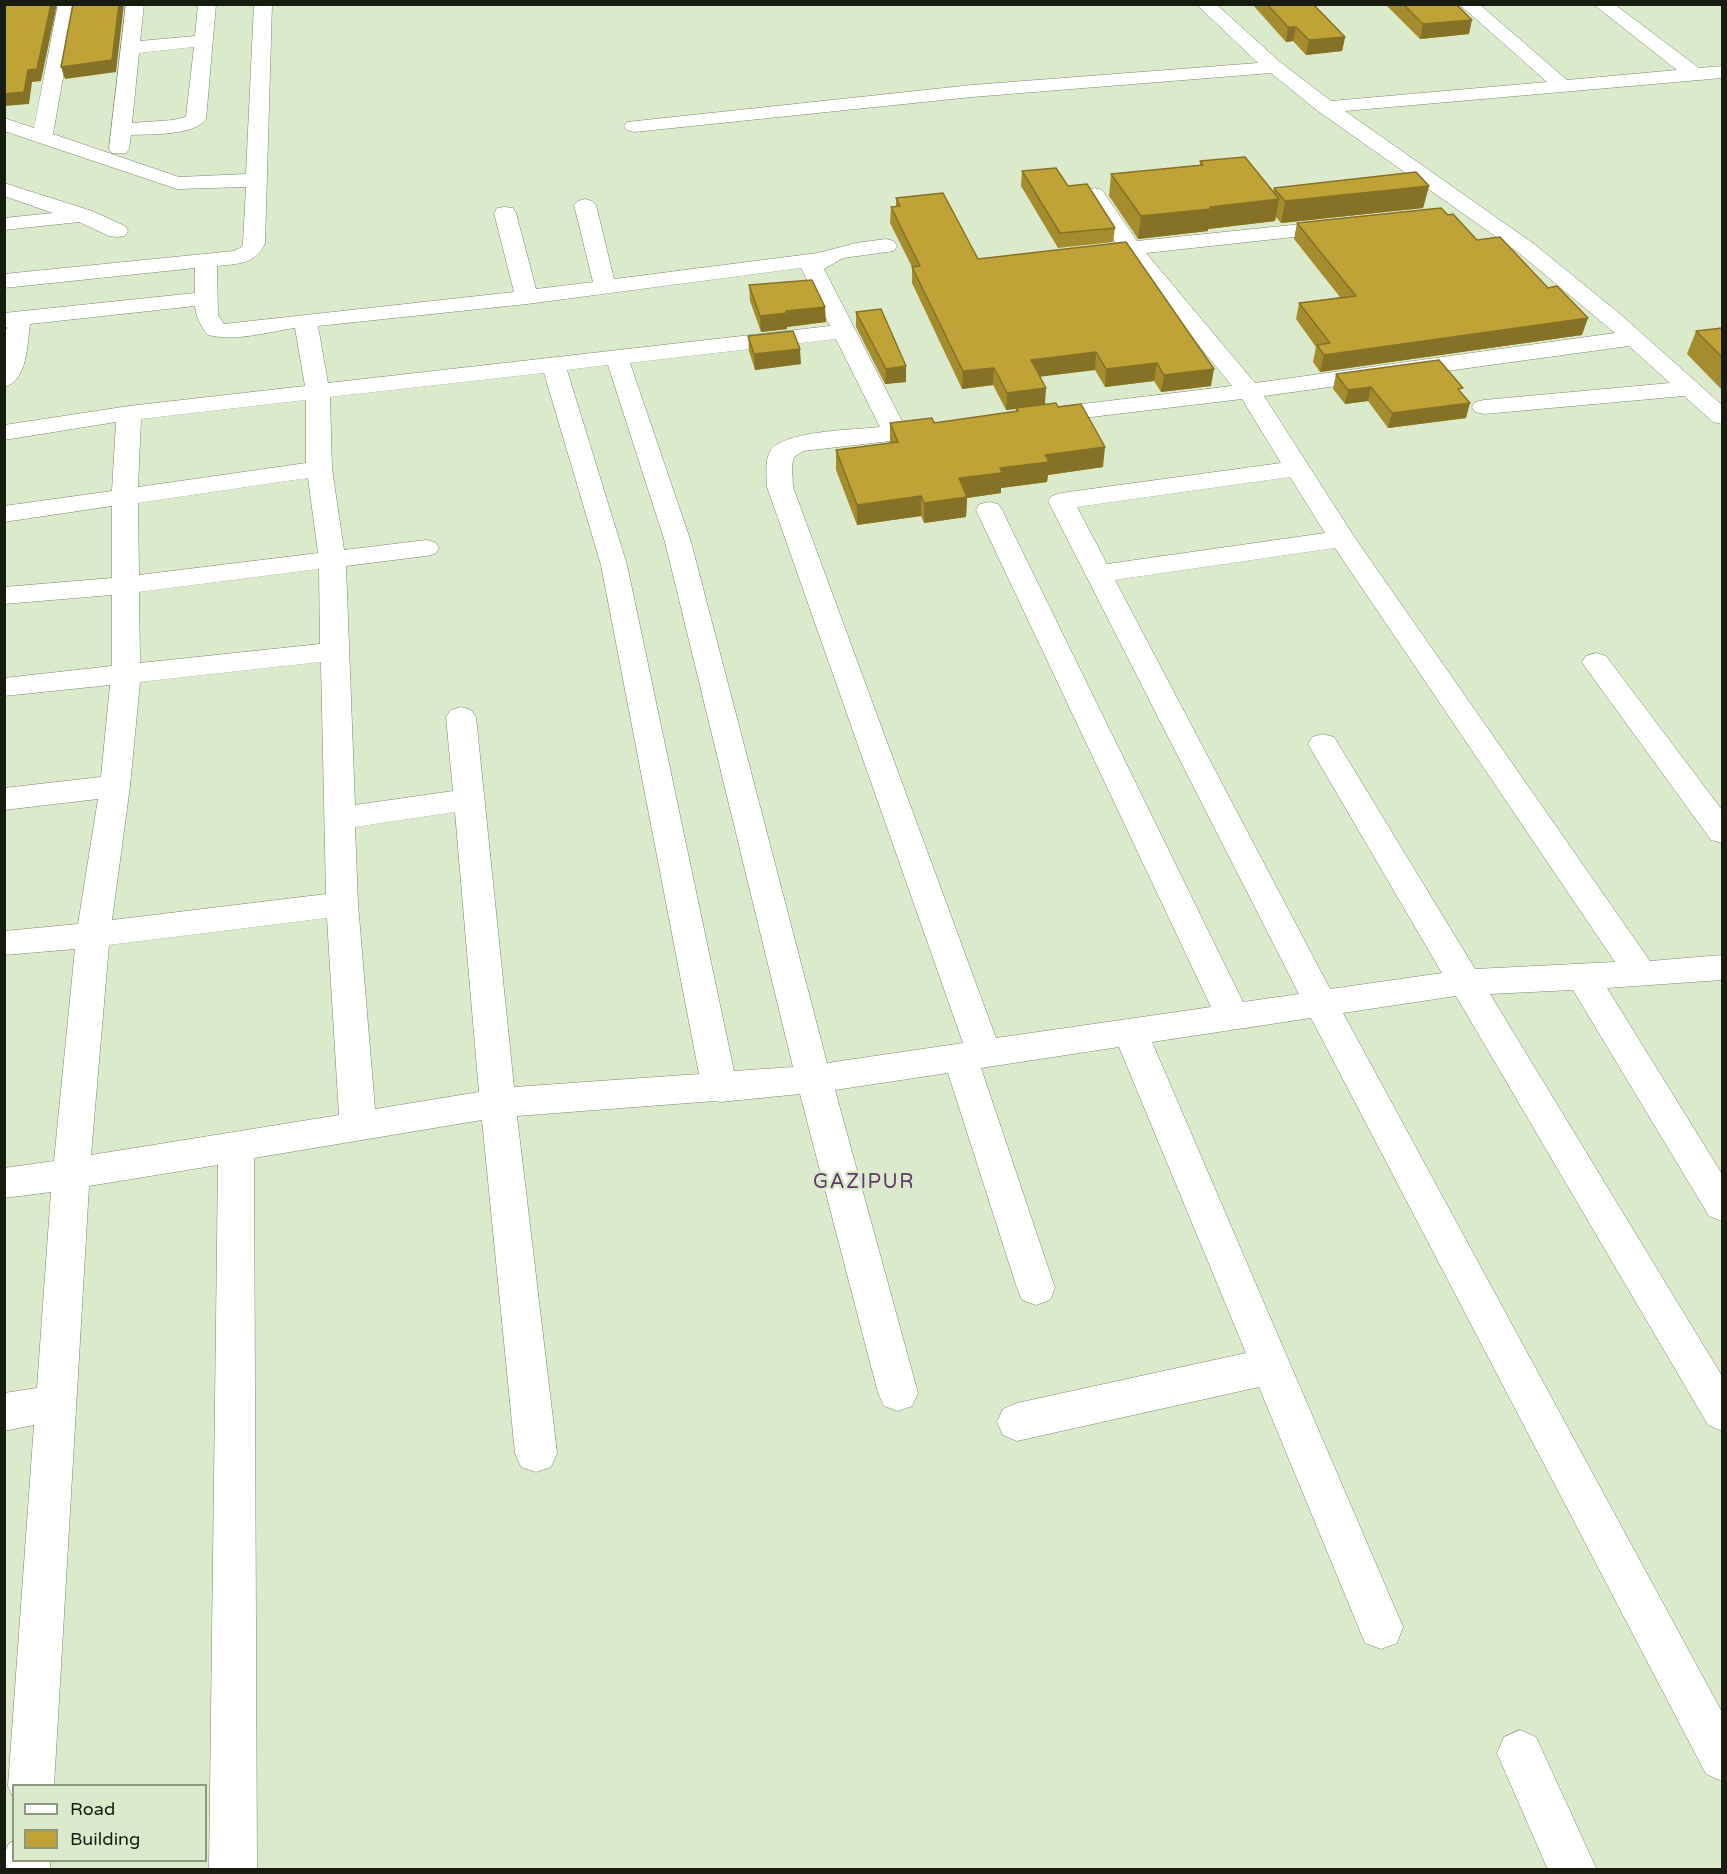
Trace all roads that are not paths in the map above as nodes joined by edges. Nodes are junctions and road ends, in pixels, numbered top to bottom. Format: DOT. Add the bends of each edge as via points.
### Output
graph roads {
  1 [pos="67,4"];
  2 [pos="135,4"];
  3 [pos="207,4"];
  4 [pos="263,4"];
  5 [pos="1205,4"];
  6 [pos="1468,4"];
  7 [pos="1602,4"];
  8 [pos="205,40"];
  9 [pos="130,48"];
  10 [pos="1273,67"];
  11 [pos="1722,72"];
  12 [pos="1694,74"];
  13 [pos="1563,86"];
  14 [pos="1325,107"];
  15 [pos="4,124"];
  16 [pos="633,126"];
  17 [pos="121,129"];
  18 [pos="42,137"];
  19 [pos="118,162"];
  20 [pos="256,180"];
  21 [pos="4,189"];
  22 [pos="1095,194"];
  23 [pos="585,206"];
  24 [pos="1476,211"];
  25 [pos="505,213"];
  26 [pos="1440,215"];
  27 [pos="84,216"];
  28 [pos="4,224"];
  29 [pos="1357,224"];
  30 [pos="117,231"];
  31 [pos="886,246"];
  32 [pos="1131,249"];
  33 [pos="1098,252"];
  34 [pos="206,259"];
  35 [pos="819,259"];
  36 [pos="4,281"];
  37 [pos="605,287"];
  38 [pos="527,297"];
  39 [pos="208,298"];
  40 [pos="12,319"];
  41 [pos="305,320"];
  42 [pos="845,331"];
  43 [pos="1633,338"];
  44 [pos="617,358"];
  45 [pos="554,365"];
  46 [pos="4,380"];
  47 [pos="1690,388"];
  48 [pos="1249,391"];
  49 [pos="318,392"];
  50 [pos="1484,407"];
  51 [pos="129,413"];
  52 [pos="1722,417"];
  53 [pos="1013,420"];
  54 [pos="955,427"];
  55 [pos="14,432"];
  56 [pos="896,434"];
  57 [pos="4,447"];
  58 [pos="1297,468"];
  59 [pos="318,469"];
  60 [pos="125,496"];
  61 [pos="989,510"];
  62 [pos="4,514"];
  63 [pos="1342,539"];
  64 [pos="426,548"];
  65 [pos="332,560"];
  66 [pos="1096,574"];
  67 [pos="127,585"];
  68 [pos="4,596"];
  69 [pos="335,651"];
  70 [pos="1596,662"];
  71 [pos="126,673"];
  72 [pos="4,687"];
  73 [pos="461,717"];
  74 [pos="1323,744"];
  75 [pos="115,786"];
  76 [pos="4,799"];
  77 [pos="468,800"];
  78 [pos="341,818"];
  79 [pos="1722,832"];
  80 [pos="342,904"];
  81 [pos="93,935"];
  82 [pos="4,943"];
  83 [pos="1641,974"];
  84 [pos="1719,974"];
  85 [pos="1583,978"];
  86 [pos="1466,982"];
  87 [pos="1321,1004"];
  88 [pos="1233,1016"];
  89 [pos="1131,1034"];
  90 [pos="973,1057"];
  91 [pos="814,1079"];
  92 [pos="720,1088"];
  93 [pos="498,1104"];
  94 [pos="358,1126"];
  95 [pos="236,1146"];
  96 [pos="70,1174"];
  97 [pos="4,1183"];
  98 [pos="1722,1205"];
  99 [pos="1036,1288"];
  100 [pos="1271,1366"];
  101 [pos="898,1393"];
  102 [pos="56,1403"];
  103 [pos="4,1412"];
  104 [pos="1722,1412"];
  105 [pos="1017,1422"];
  106 [pos="536,1453"];
  107 [pos="1381,1627"];
  108 [pos="1520,1753"];
  109 [pos="1722,1758"];
  110 [pos="31,1784"];
  111 [pos="233,1869"];
  112 [pos="1573,1869"];
  1 -- 18 [label="street"];
  2 -- 9 [label="street"];
  3 -- 8 [label="street"];
  4 -- 20 [label="street"];
  5 -- 10 [label="street"];
  6 -- 13 [label="street"];
  7 -- 12 [label="street"];
  8 -- 9 [label="street"];
  8 -- 17 [label="street" via="196,119"];
  9 -- 17 [label="street"];
  10 -- 14 [label="street"];
  10 -- 16 [label="street" via="972,91"];
  11 -- 12 [label="street"];
  12 -- 13 [label="street"];
  13 -- 14 [label="street"];
  14 -- 24 [label="street"];
  15 -- 18 [label="street"];
  17 -- 19 [label="street"];
  18 -- 19 [label="street"];
  19 -- 20 [label="street" via="177,183"];
  20 -- 34 [label="street" via="251,251 239,257"];
  21 -- 27 [label="street"];
  22 -- 32 [label="street"];
  23 -- 37 [label="street"];
  24 -- 26 [label="street"];
  24 -- 43 [label="street"];
  25 -- 38 [label="street"];
  27 -- 28 [label="street"];
  27 -- 30 [label="street"];
  29 -- 32 [label="street"];
  31 -- 35 [label="street"];
  32 -- 33 [label="street"];
  32 -- 48 [label="street"];
  34 -- 36 [label="street"];
  34 -- 39 [label="street"];
  35 -- 37 [label="street"];
  35 -- 42 [label="street" via="812,268 814,275"];
  37 -- 38 [label="street"];
  38 -- 41 [label="street"];
  39 -- 40 [label="street"];
  39 -- 41 [label="street" via="207,315 216,330"];
  40 -- 46 [label="street" via="9,375"];
  41 -- 49 [label="street"];
  42 -- 44 [label="street"];
  42 -- 56 [label="street"];
  43 -- 47 [label="street"];
  43 -- 48 [label="street"];
  44 -- 45 [label="street"];
  44 -- 91 [label="street" via="678,542"];
  45 -- 49 [label="street"];
  45 -- 92 [label="street" via="614,565"];
  47 -- 50 [label="street"];
  47 -- 52 [label="street"];
  48 -- 53 [label="street"];
  48 -- 58 [label="street"];
  49 -- 51 [label="street"];
  49 -- 59 [label="street"];
  51 -- 55 [label="street"];
  51 -- 60 [label="street"];
  54 -- 56 [label="street"];
  55 -- 57 [label="street"];
  56 -- 90 [label="street" via="797,444 782,453 780,487"];
  58 -- 63 [label="street"];
  58 -- 66 [label="street" via="1060,501"];
  59 -- 60 [label="street"];
  59 -- 65 [label="street"];
  60 -- 62 [label="street"];
  60 -- 67 [label="street"];
  61 -- 88 [label="street"];
  63 -- 66 [label="street"];
  63 -- 83 [label="street"];
  64 -- 65 [label="street"];
  65 -- 67 [label="street"];
  65 -- 69 [label="street"];
  66 -- 87 [label="street"];
  67 -- 68 [label="street"];
  67 -- 71 [label="street"];
  69 -- 71 [label="street"];
  69 -- 78 [label="street"];
  70 -- 79 [label="street"];
  71 -- 72 [label="street"];
  71 -- 75 [label="street"];
  73 -- 77 [label="street"];
  74 -- 86 [label="street"];
  75 -- 76 [label="street"];
  75 -- 81 [label="street"];
  77 -- 78 [label="street"];
  77 -- 93 [label="street"];
  78 -- 80 [label="street"];
  80 -- 81 [label="street"];
  80 -- 94 [label="street"];
  81 -- 82 [label="street"];
  81 -- 96 [label="street"];
  83 -- 84 [label="street"];
  83 -- 85 [label="street"];
  85 -- 86 [label="street"];
  85 -- 98 [label="street"];
  86 -- 87 [label="street"];
  86 -- 104 [label="street"];
  87 -- 88 [label="street"];
  87 -- 109 [label="street"];
  88 -- 89 [label="street"];
  89 -- 90 [label="street"];
  89 -- 100 [label="street"];
  90 -- 91 [label="street"];
  90 -- 99 [label="street"];
  91 -- 92 [label="street"];
  91 -- 101 [label="street"];
  92 -- 93 [label="street"];
  93 -- 94 [label="street"];
  93 -- 106 [label="street"];
  94 -- 95 [label="street"];
  95 -- 96 [label="street"];
  95 -- 111 [label="street"];
  96 -- 97 [label="street"];
  96 -- 102 [label="street"];
  100 -- 105 [label="street"];
  100 -- 107 [label="street"];
  102 -- 103 [label="street"];
  102 -- 110 [label="street"];
  108 -- 112 [label="street"];
}
